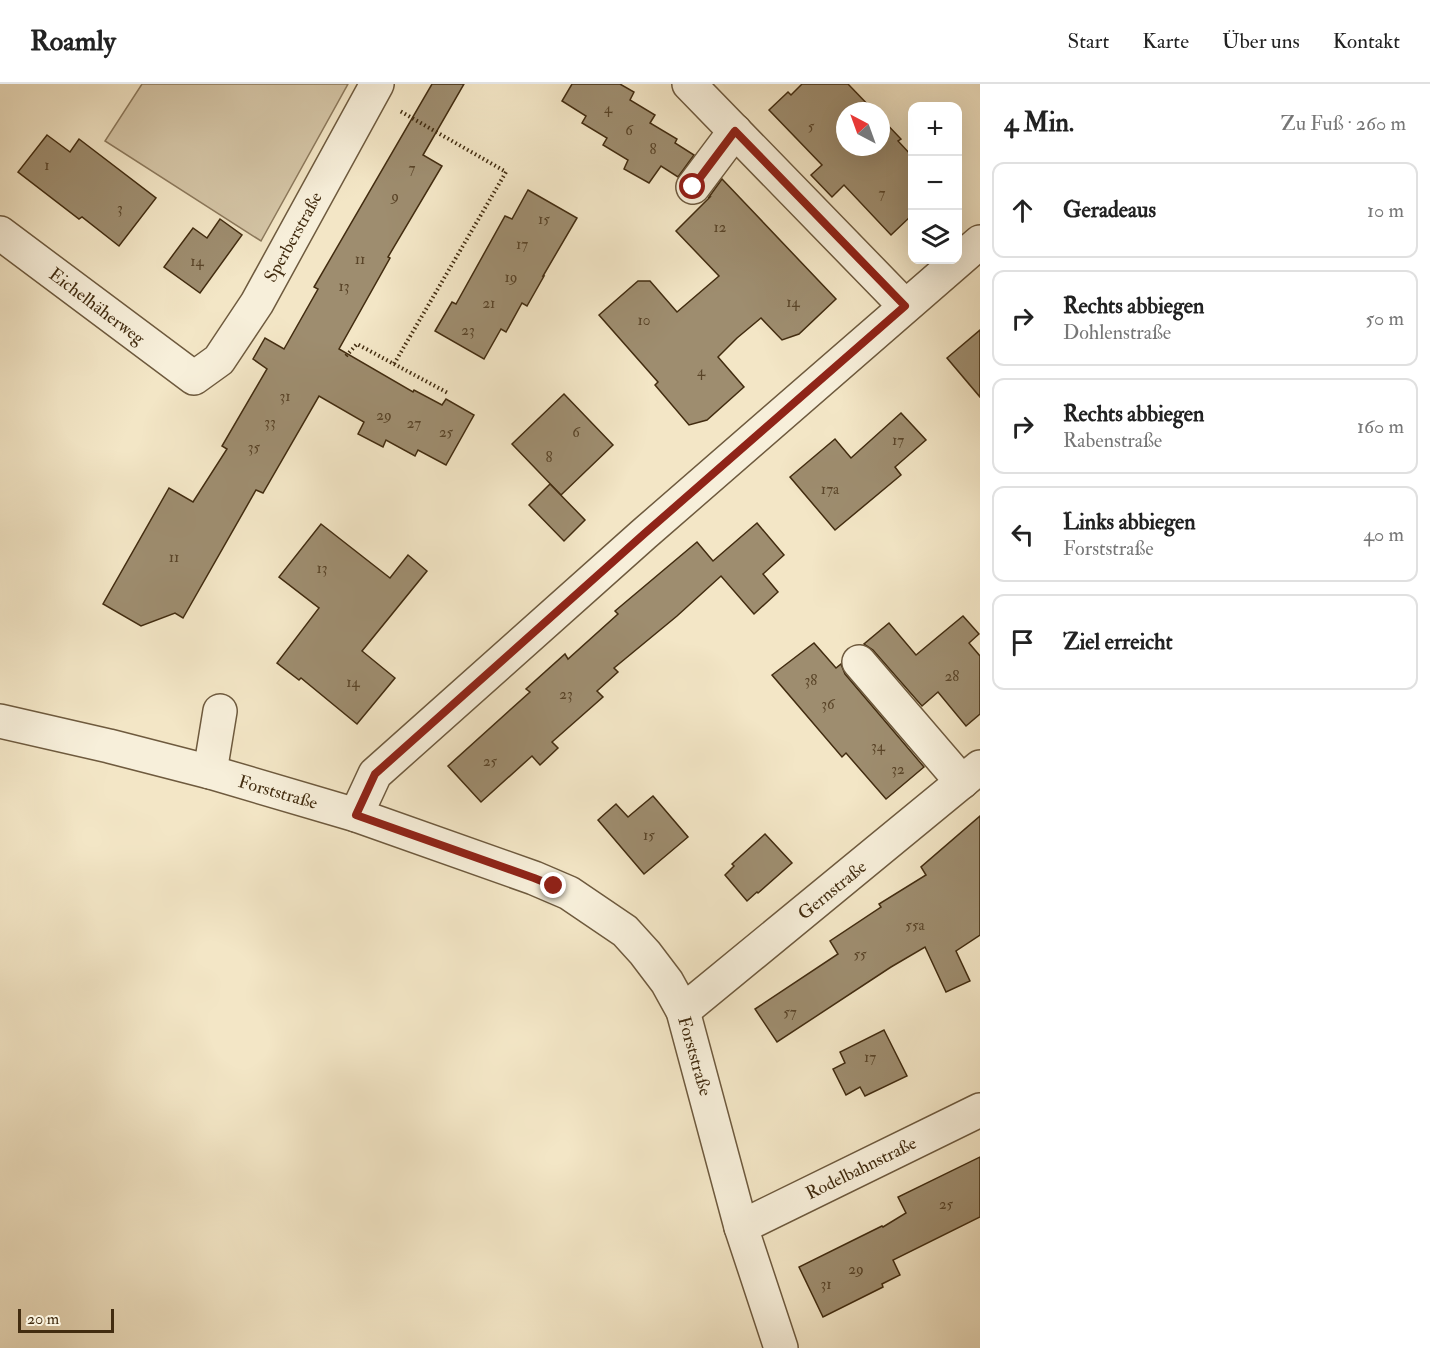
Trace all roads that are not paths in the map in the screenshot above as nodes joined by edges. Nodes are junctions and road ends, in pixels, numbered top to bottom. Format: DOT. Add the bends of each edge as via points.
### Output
graph roads {
  1 [pos="689,84"];
  2 [pos="374,89"];
  3 [pos="735,131"];
  4 [pos="693,187"];
  5 [pos="0,233"];
  6 [pos="980,242"];
  7 [pos="905,306"];
  8 [pos="194,378"];
  9 [pos="859,662"];
  10 [pos="220,711"];
  11 [pos="0,721"];
  12 [pos="210,772"];
  13 [pos="971,774"];
  14 [pos="356,815"];
  15 [pos="683,1011"];
  16 [pos="980,1110"];
  17 [pos="741,1227"];
  18 [pos="781,1348"];
  1 -- 3 [label="street"];
  2 -- 8 [label="street, Sperberstraße" via="265,307 219,360"];
  3 -- 4 [label="street"];
  3 -- 7 [label="street"];
  5 -- 8 [label="street, Eichelhäherweg"];
  6 -- 7 [label="street"];
  7 -- 14 [label="street" via="375,774"];
  9 -- 13 [label="street"];
  10 -- 12 [label="street"];
  11 -- 12 [label="street, Forststraße"];
  12 -- 14 [label="street, Forststraße"];
  13 -- 15 [label="street, Gernstraße"];
  14 -- 15 [label="street, Forststraße" via="569,892 625,931 667,982"];
  15 -- 17 [label="street, Forststraße"];
  16 -- 17 [label="street, Rodelbahnstraße"];
  17 -- 18 [label="street, Forststraße"];
}
